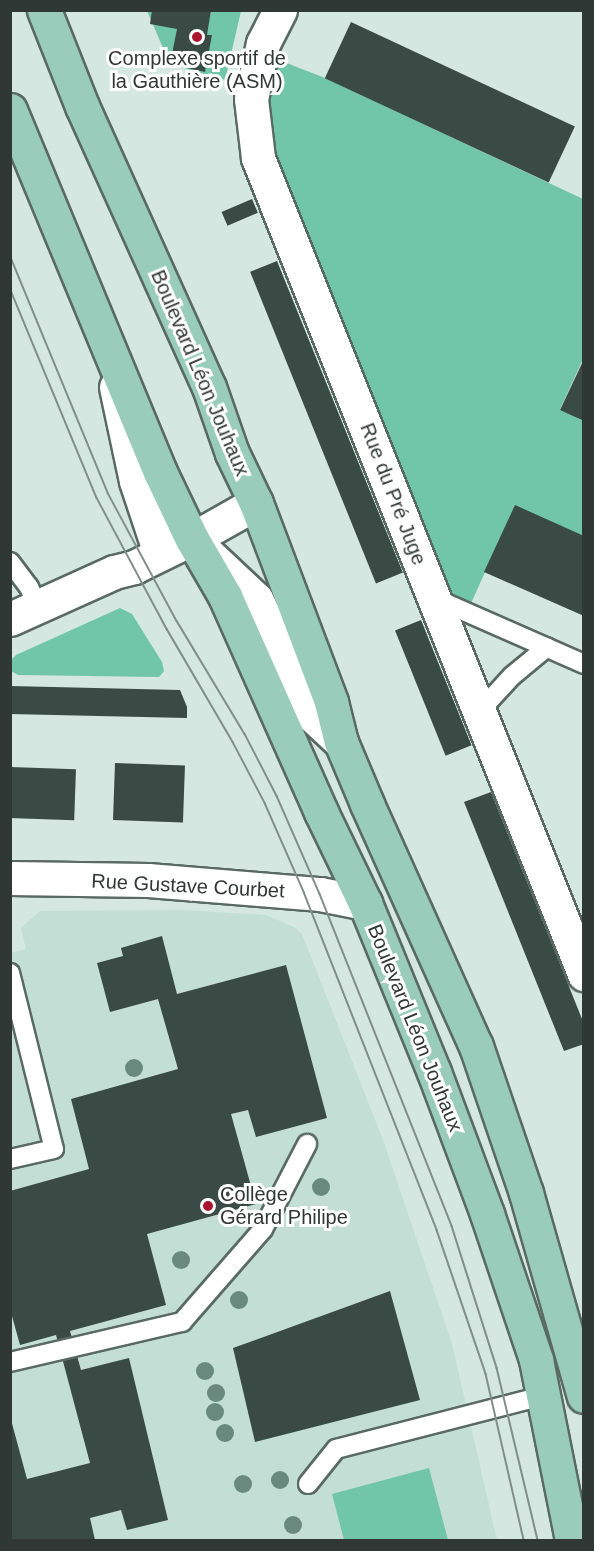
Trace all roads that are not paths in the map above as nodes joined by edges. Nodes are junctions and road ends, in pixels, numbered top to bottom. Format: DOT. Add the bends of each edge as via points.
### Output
graph roads {
  1 [pos="44,10"];
  2 [pos="280,10"];
  3 [pos="10,110"];
  4 [pos="108,350"];
  5 [pos="256,503"];
  6 [pos="192,539"];
  7 [pos="160,553"];
  8 [pos="10,562"];
  9 [pos="434,598"];
  10 [pos="24,613"];
  11 [pos="547,648"];
  12 [pos="584,664"];
  13 [pos="478,713"];
  14 [pos="341,742"];
  15 [pos="10,878"];
  16 [pos="365,903"];
  17 [pos="10,973"];
  18 [pos="584,974"];
  19 [pos="307,1144"];
  20 [pos="10,1159"];
  21 [pos="10,1362"];
  22 [pos="543,1396"];
  23 [pos="584,1396"];
  24 [pos="308,1484"];
  25 [pos="572,1540"];
  1 -- 5 [label="main road, Boulevard Léon Jouhaux" via="82,106 209,387 232,453"];
  2 -- 9 [label="street, Rue du Pré Juge" via="263,43 251,99 258,158"];
  3 -- 4 [label="main road, Boulevard Léon Jouhaux"];
  4 -- 6 [label="main road, Boulevard Léon Jouhaux"];
  4 -- 7 [label="street, Boulevard Léon Jouhaux" via="136,481"];
  5 -- 6 [label="street"];
  5 -- 14 [label="main road, Boulevard Léon Jouhaux" via="331,702"];
  6 -- 7 [label="street"];
  6 -- 14 [label="street, Boulevard Léon Jouhaux" via="256,599 314,717"];
  6 -- 16 [label="main road, Boulevard Léon Jouhaux" via="225,596"];
  7 -- 10 [label="street"];
  8 -- 10 [label="lane" via="29,587"];
  9 -- 11 [label="lane"];
  9 -- 13 [label="street, Rue du Pré Juge"];
  11 -- 12 [label="lane"];
  11 -- 13 [label="lane" via="512,676"];
  13 -- 18 [label="street, Rue du Pré Juge"];
  14 -- 23 [label="main road, Boulevard Léon Jouhaux" via="477,1046 526,1193"];
  15 -- 16 [label="street, Rue Gustave Courbet" via="148,880 320,894"];
  16 -- 22 [label="main road, Boulevard Léon Jouhaux" via="487,1214 536,1360"];
  17 -- 20 [label="lane" via="54,1149"];
  19 -- 21 [label="lane" via="263,1229 182,1322"];
  22 -- 24 [label="lane" via="336,1449"];
  22 -- 25 [label="main road, Boulevard Léon Jouhaux"];
}
